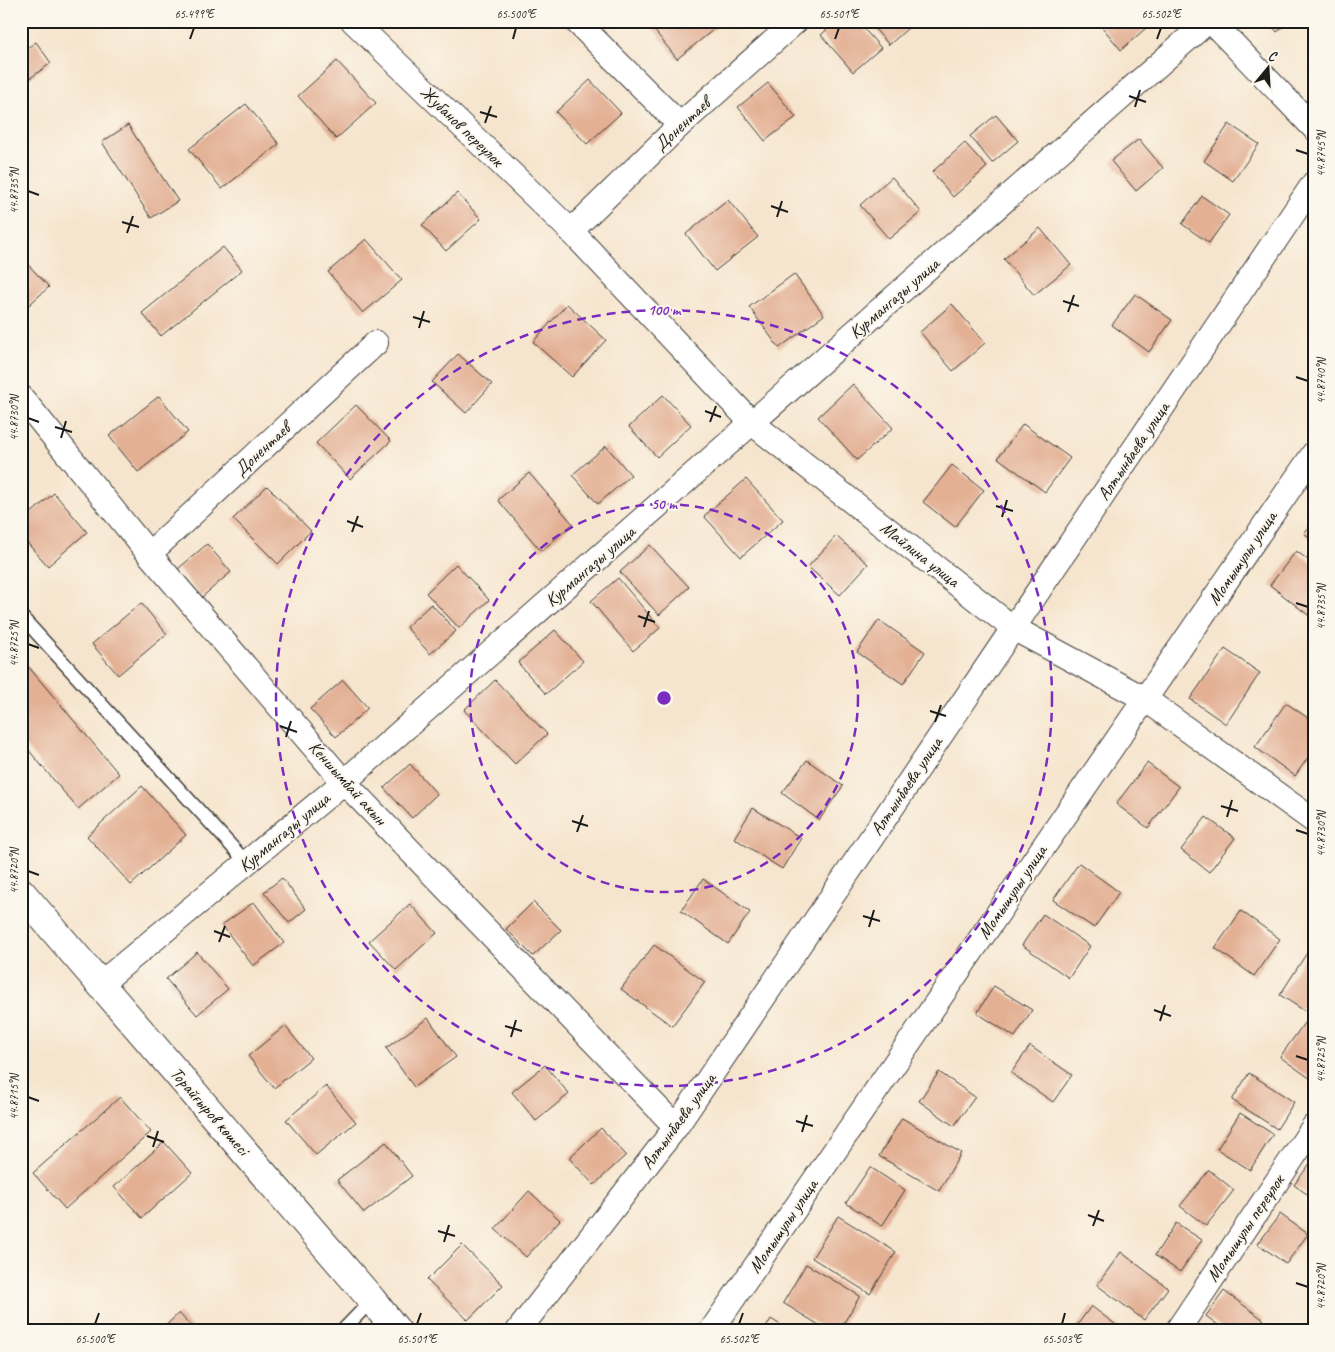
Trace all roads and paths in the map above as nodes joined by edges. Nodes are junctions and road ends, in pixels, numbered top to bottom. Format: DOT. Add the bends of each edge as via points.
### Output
graph roads {
  1 [pos="353,21"];
  2 [pos="576,21"];
  3 [pos="796,21"];
  4 [pos="1210,21"];
  5 [pos="680,125"];
  6 [pos="1314,128"];
  7 [pos="1314,182"];
  8 [pos="571,231"];
  9 [pos="376,343"];
  10 [pos="21,397"];
  11 [pos="752,422"];
  12 [pos="1314,453"];
  13 [pos="149,554"];
  14 [pos="21,616"];
  15 [pos="1014,628"];
  16 [pos="1144,699"];
  17 [pos="344,782"];
  18 [pos="1314,820"];
  19 [pos="247,863"];
  20 [pos="21,892"];
  21 [pos="100,984"];
  22 [pos="676,1126"];
  23 [pos="1314,1126"];
  24 [pos="372,1300"];
  25 [pos="342,1331"];
  26 [pos="397,1331"];
  27 [pos="518,1331"];
  28 [pos="711,1331"];
  29 [pos="1176,1331"];
  1 -- 8 [label="street, Жубанов переулок"];
  2 -- 5 [label="street"];
  3 -- 5 [label="street, Донентаев"];
  4 -- 6 [label="street"];
  4 -- 11 [label="street, Курмангазы улица"];
  5 -- 8 [label="street, Донентаев"];
  7 -- 15 [label="street, Алтынбаева улица"];
  8 -- 11 [label="street, Майлина улица"];
  9 -- 13 [label="street, Донентаев"];
  10 -- 13 [label="street, Кеншымбай акын"];
  11 -- 15 [label="street, Майлина улица"];
  11 -- 17 [label="street, Курмангазы улица"];
  12 -- 16 [label="street, Момышулы улица"];
  13 -- 17 [label="street, Кеншымбай акын"];
  14 -- 19 [label="lane"];
  15 -- 16 [label="street, Майлина улица"];
  15 -- 22 [label="street, Алтынбаева улица"];
  16 -- 18 [label="street, Майлина улица"];
  16 -- 28 [label="street, Момышулы улица"];
  17 -- 19 [label="street, Курмангазы улица"];
  17 -- 22 [label="street, Кеншымбай акын"];
  19 -- 21 [label="street, Курмангазы улица"];
  20 -- 21 [label="street, Торайғыров көшесі"];
  21 -- 24 [label="street, Торайғыров көшесі"];
  22 -- 27 [label="street, Алтынбаева улица"];
  23 -- 29 [label="street, Момышулы переулок"];
  24 -- 25 [label="lane"];
  24 -- 26 [label="street, Торайғыров көшесі"];
}
